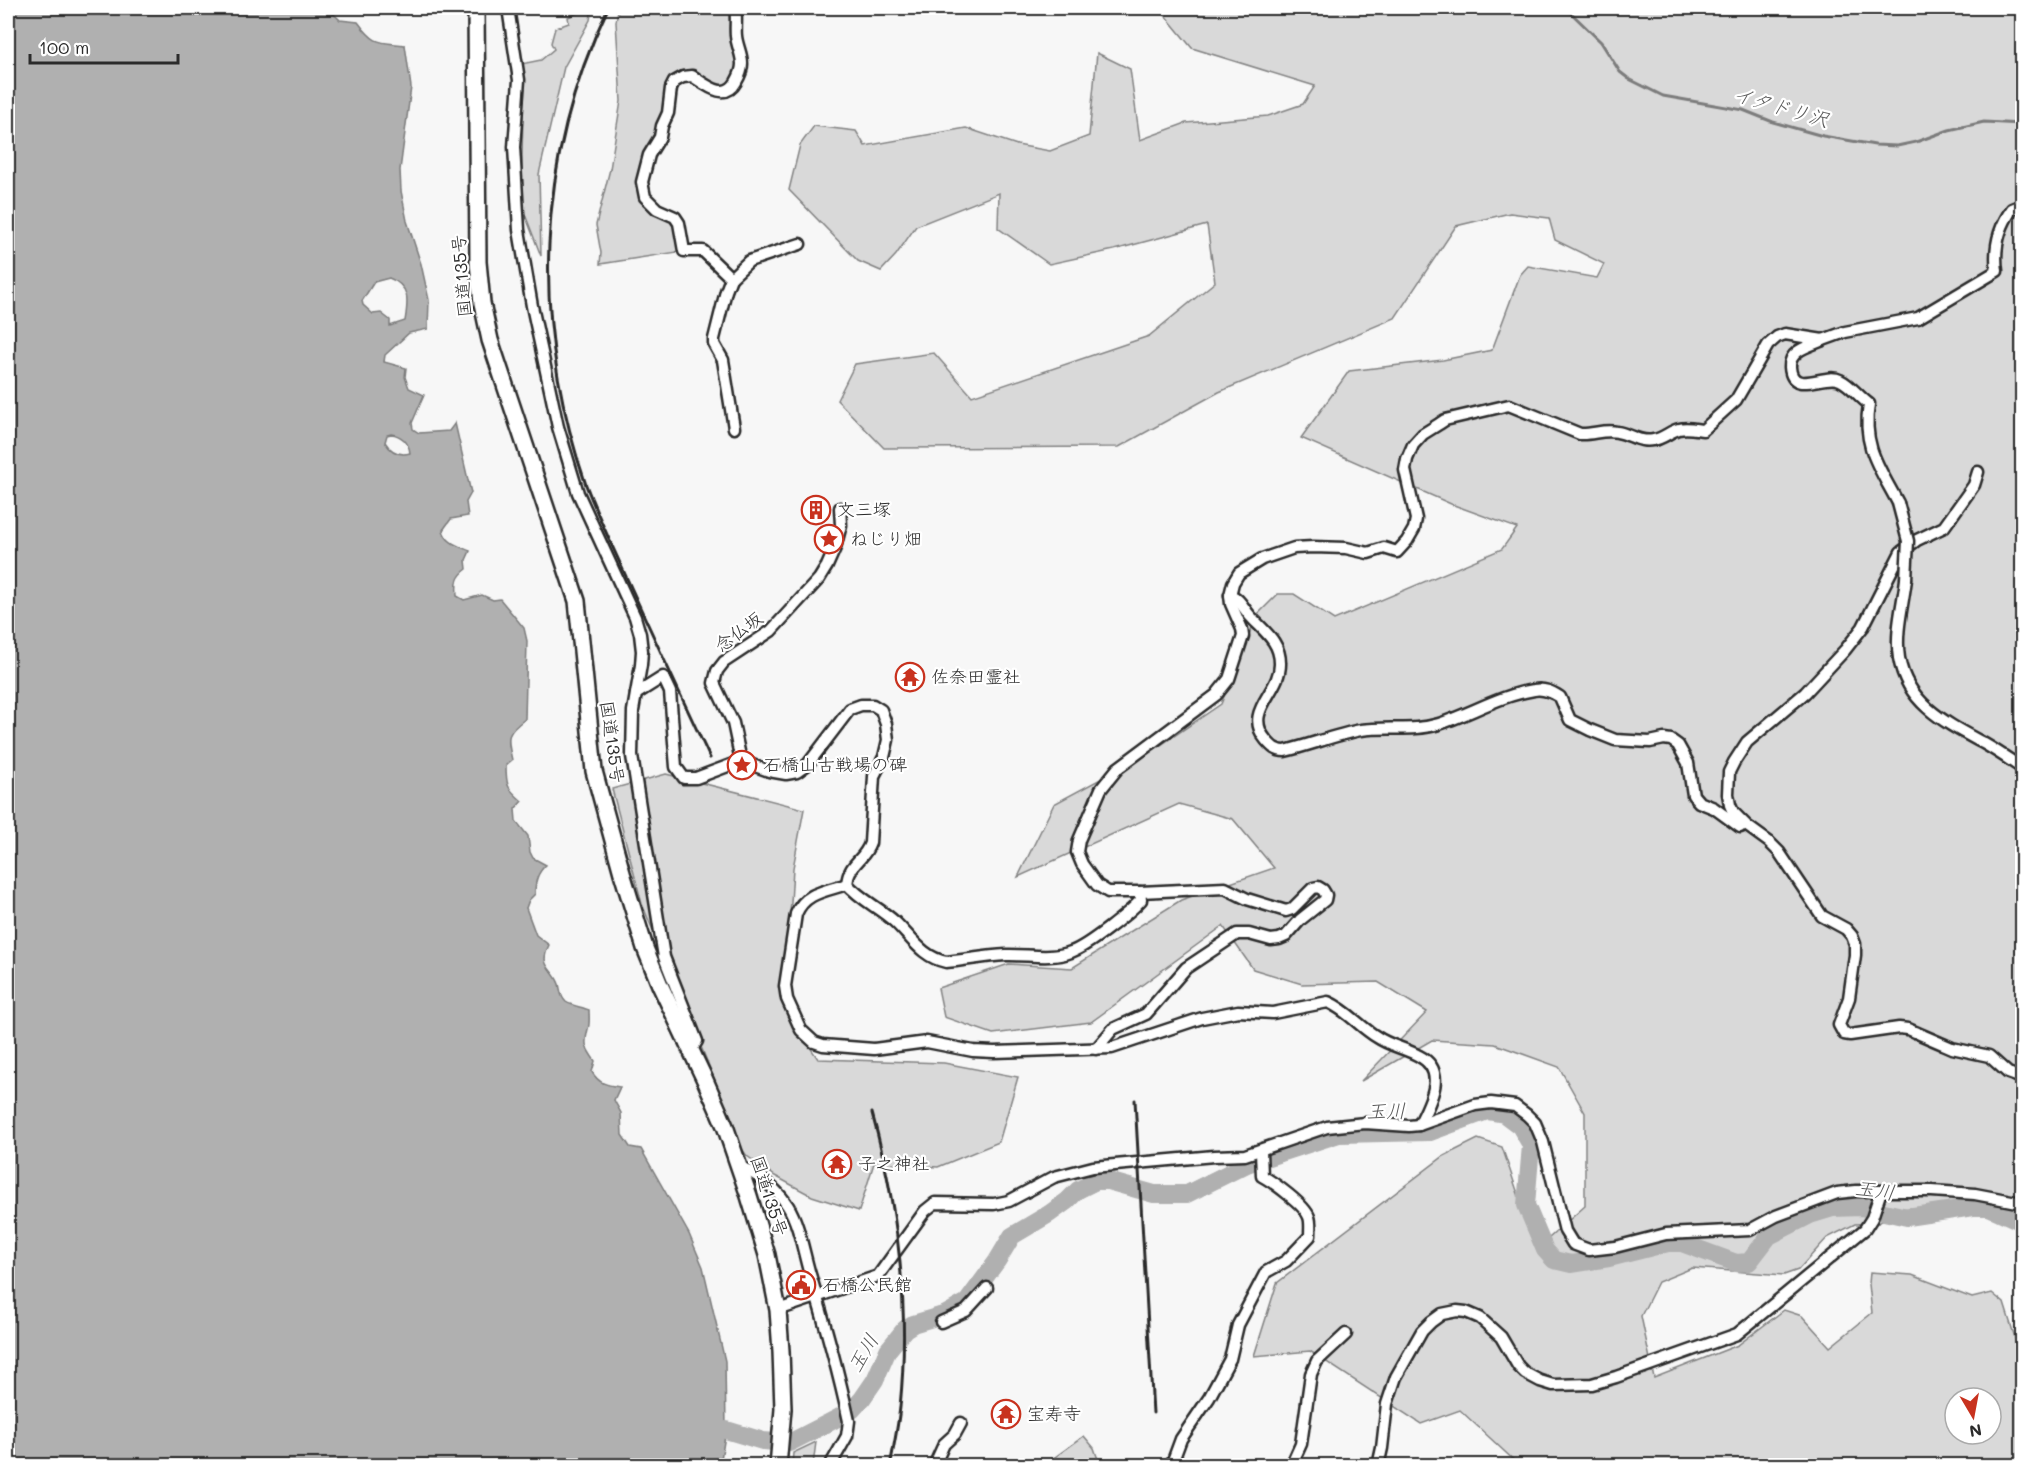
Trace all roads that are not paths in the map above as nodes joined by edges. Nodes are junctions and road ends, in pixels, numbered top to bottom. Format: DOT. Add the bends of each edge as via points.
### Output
graph roads {
  1 [pos="508,8"];
  2 [pos="735,8"];
  3 [pos="478,9"];
  4 [pos="2022,205"];
  5 [pos="800,244"];
  6 [pos="731,278"];
  7 [pos="1823,340"];
  8 [pos="734,428"];
  9 [pos="1978,472"];
  10 [pos="840,508"];
  11 [pos="1230,595"];
  12 [pos="636,694"];
  13 [pos="741,761"];
  14 [pos="2022,768"];
  15 [pos="1747,826"];
  16 [pos="847,884"];
  17 [pos="1140,892"];
  18 [pos="692,1049"];
  19 [pos="1096,1049"];
  20 [pos="2022,1078"];
  21 [pos="1419,1125"];
  22 [pos="1261,1151"];
  23 [pos="739,1166"];
  24 [pos="1879,1196"];
  25 [pos="2022,1203"];
  26 [pos="987,1288"];
  27 [pos="816,1296"];
  28 [pos="778,1315"];
  29 [pos="940,1322"];
  30 [pos="1346,1334"];
  31 [pos="961,1423"];
  32 [pos="778,1463"];
  33 [pos="830,1466"];
  34 [pos="934,1466"];
  35 [pos="1171,1466"];
  36 [pos="1291,1466"];
  37 [pos="1378,1466"];
  1 -- 12 [label="street" via="519,80 514,147 519,230 530,296 558,427 578,493 638,625 642,651"];
  2 -- 6 [label="street" via="742,66 739,77 728,91 707,87 692,76 674,82 660,137 649,155 642,182 645,197 680,224 684,251 703,251"];
  3 -- 18 [label="highway, 国道135号" via="478,262 485,320 577,601 594,771 610,833 645,948"];
  4 -- 7 [label="street" via="2012,209 2000,229 1997,271 1918,318"];
  5 -- 6 [label="street" via="748,261"];
  6 -- 8 [label="street" via="714,344 723,360"];
  7 -- 11 [label="street" via="1785,334 1777,337 1768,345 1736,400 1703,430 1683,428 1652,441 1620,432 1580,434 1509,405 1445,420 1413,445 1407,459 1405,470 1416,519 1411,535 1397,552 1384,548 1368,553 1294,548 1239,573"];
  7 -- 14 [label="street, bridge" via="1792,356 1791,373 1799,382 1840,380 1869,404 1866,433 1870,449 1898,503 1908,541 1898,634 1899,658 1912,691 1944,722"];
  9 -- 15 [label="street" via="1974,485 1944,527 1901,552 1863,627 1838,660 1747,742 1734,762 1729,781 1730,805"];
  10 -- 13 [label="street, 念仏坂" via="841,525 835,548 819,579 771,631 724,662 717,671 714,683 733,723"];
  11 -- 15 [label="street" via="1274,641 1278,651 1280,672 1258,721 1265,738 1276,750 1285,752 1361,730 1415,729 1438,724 1504,699 1543,690 1560,697 1570,720 1615,740 1671,740 1688,764 1693,795 1699,802 1726,815 1738,827"];
  11 -- 17 [label="street" via="1242,636 1229,679 1216,695 1118,768 1101,789 1077,846 1078,857 1098,885 1108,892"];
  12 -- 13 [label="street" via="663,678 670,692 676,767 684,778 696,778"];
  12 -- 18 [label="street" via="632,756 664,957 697,1041"];
  13 -- 16 [label="street" via="769,771 797,772 808,764 850,709 873,705 881,710 888,740 874,776 870,843 848,874"];
  15 -- 20 [label="street" via="1779,852 1822,916 1852,936 1855,955 1849,998 1839,1025 1844,1034 1908,1029 1952,1048 1989,1056"];
  16 -- 17 [label="street" via="895,922 923,952 946,962 1069,953 1133,909 1141,900"];
  16 -- 19 [label="street" via="809,897 796,914 785,986 801,1030 814,1042 874,1049 927,1042 994,1052"];
  17 -- 19 [label="street" via="1225,888 1247,900 1286,911 1313,888 1321,888 1326,895 1286,936 1271,940 1237,934 1186,968 1146,1014 1113,1029"];
  18 -- 23 [label="highway, 国道135号"];
  19 -- 21 [label="street" via="1121,1046 1202,1018 1238,1011 1273,1014 1328,1002 1388,1044 1428,1061 1435,1090"];
  21 -- 22 [label="street" via="1365,1123 1327,1127"];
  21 -- 24 [label="street" via="1491,1103 1521,1110 1540,1132 1565,1232 1573,1244 1589,1250 1615,1248 1666,1234 1750,1230 1837,1193"];
  22 -- 27 [label="street" via="1093,1167 1054,1177 1009,1201 934,1203 878,1276"];
  22 -- 35 [label="street" via="1262,1176 1278,1185 1305,1211 1310,1236 1286,1261 1266,1272 1238,1325 1230,1359 1182,1439"];
  23 -- 27 [label="street" via="761,1176 788,1206"];
  23 -- 28 [label="highway, 国道135号" via="767,1255"];
  24 -- 25 [label="street" via="1932,1191"];
  24 -- 37 [label="street" via="1865,1228 1737,1334 1592,1384 1553,1386 1540,1381 1525,1373 1501,1337 1480,1318 1457,1311 1442,1314 1422,1332 1396,1377 1387,1404"];
  26 -- 29 [label="street" via="966,1311"];
  27 -- 28 [label="street"];
  27 -- 33 [label="street" via="849,1421 847,1436"];
  28 -- 32 [label="highway, 国道135号" via="782,1426"];
  30 -- 36 [label="street" via="1317,1362 1311,1374 1301,1444"];
  31 -- 34 [label="street"];
}
